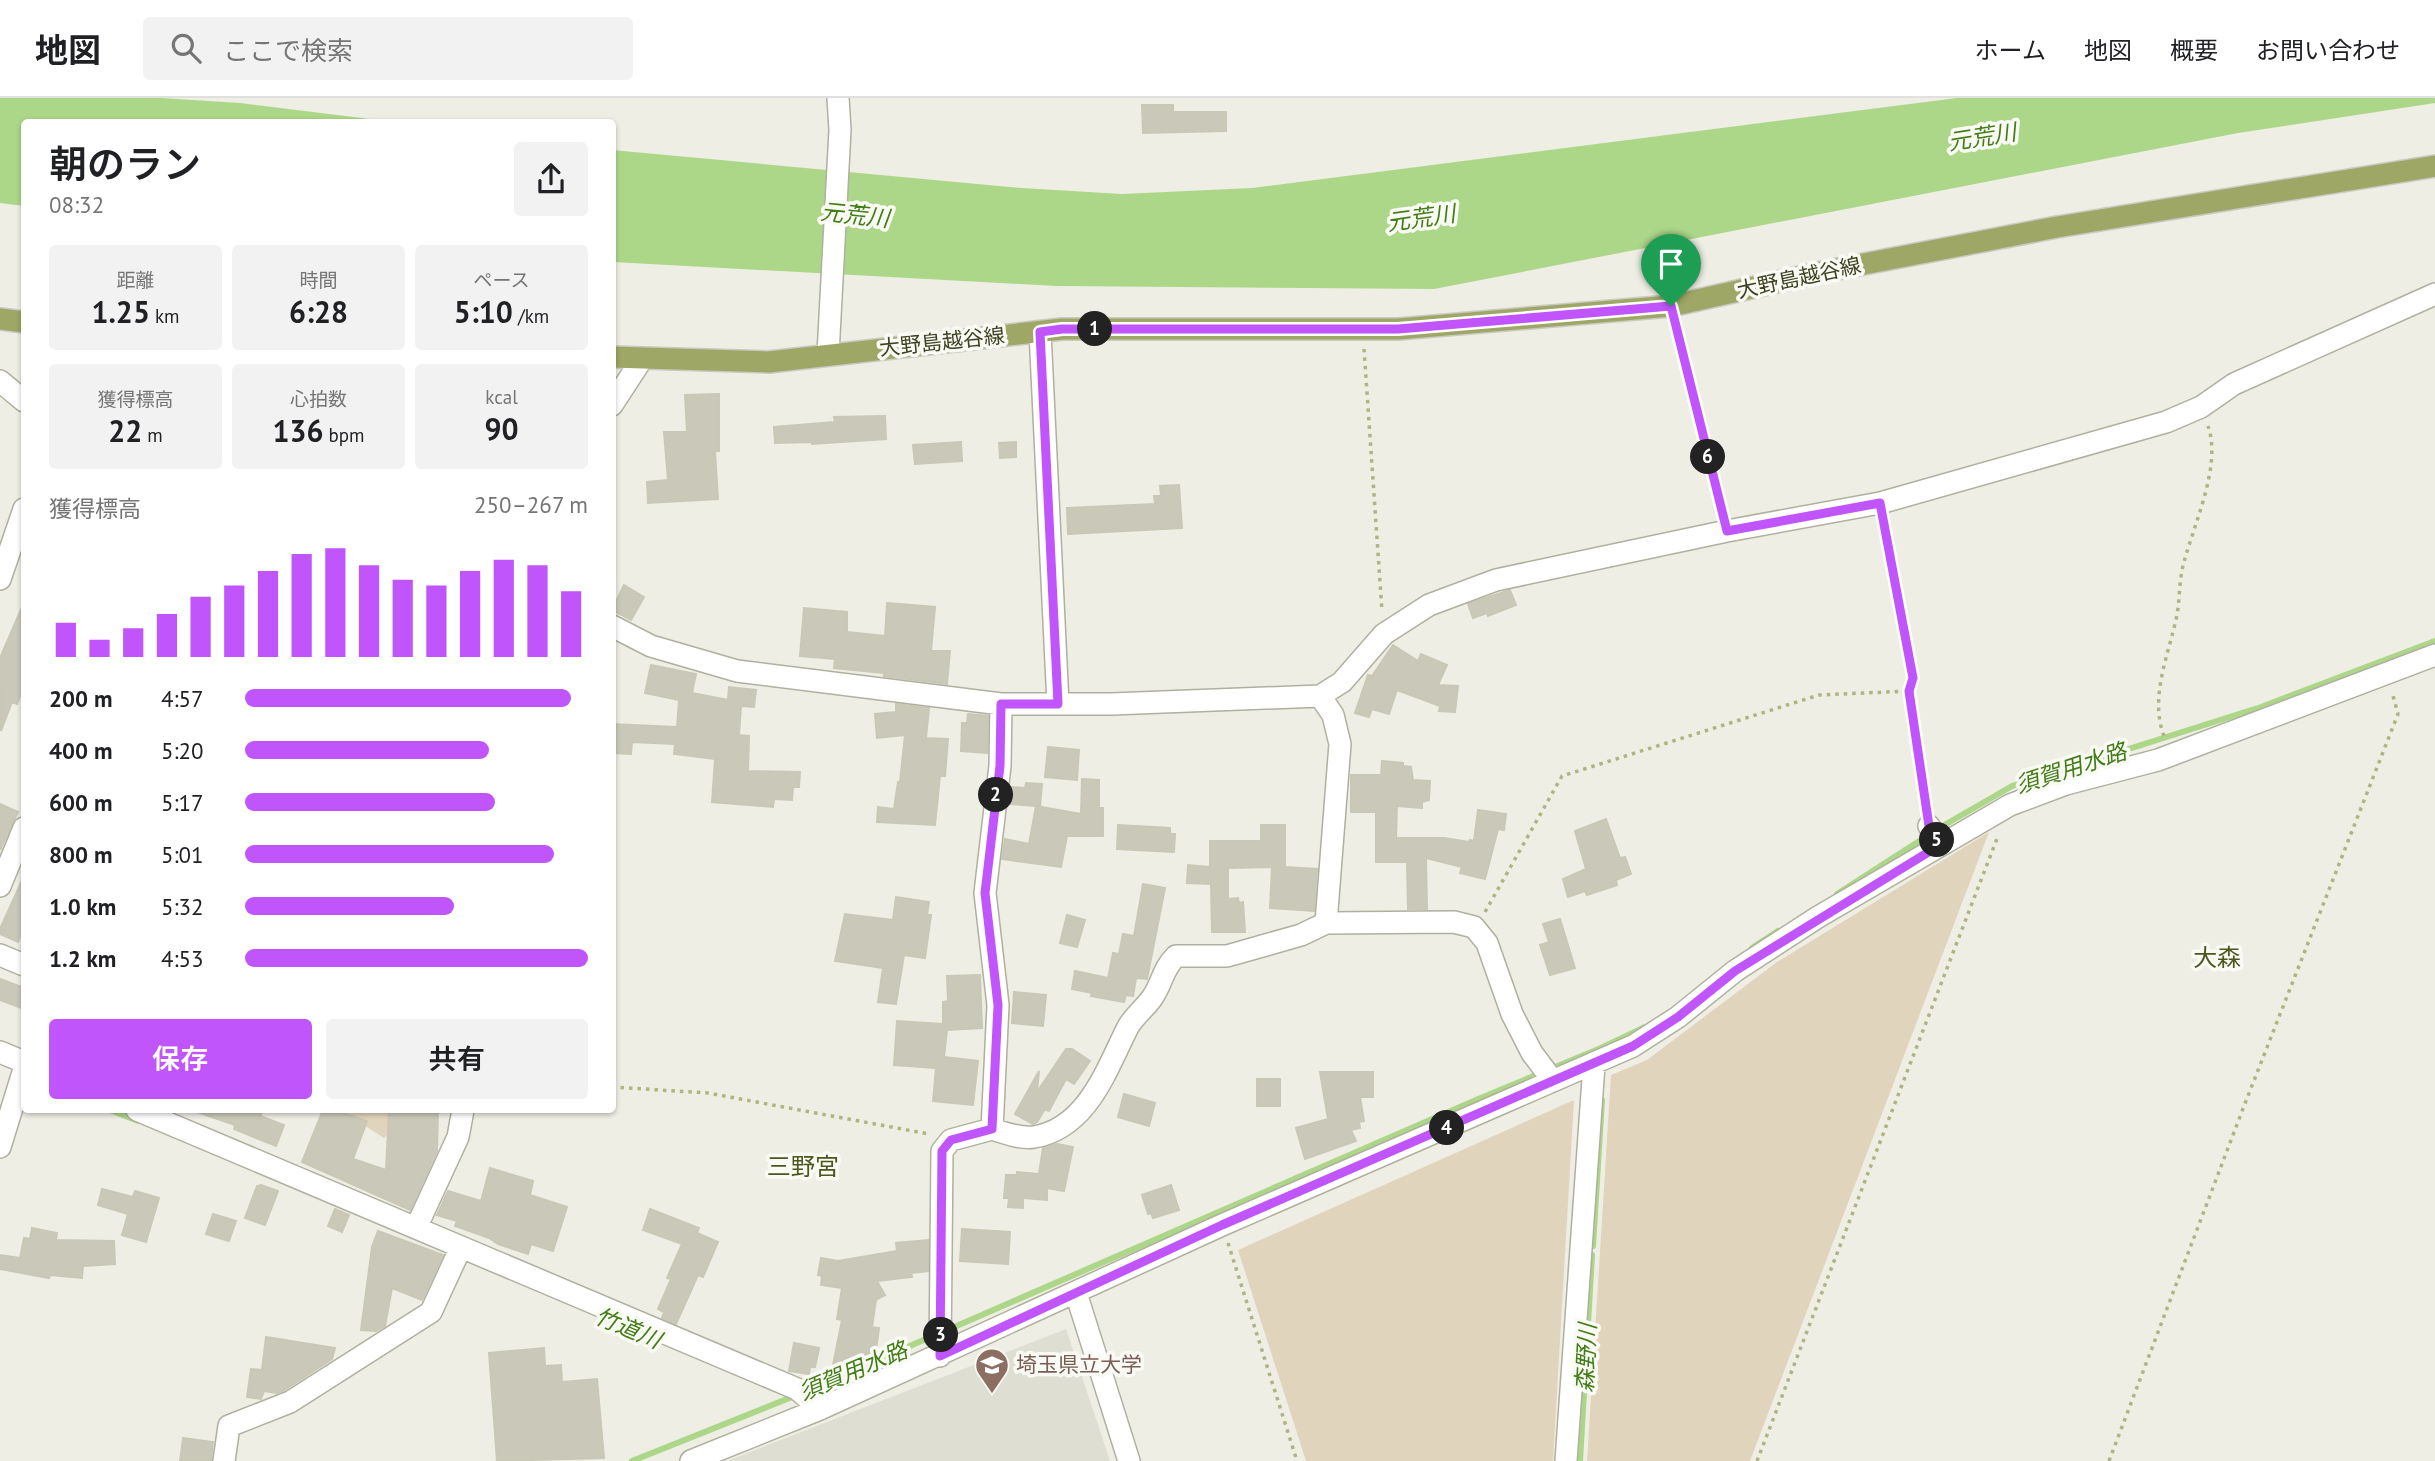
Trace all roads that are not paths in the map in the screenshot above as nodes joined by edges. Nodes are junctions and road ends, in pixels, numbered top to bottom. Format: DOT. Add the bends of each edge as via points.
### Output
graph roads {
  1 [pos="838,98"];
  2 [pos="2435,166"];
  3 [pos="2435,293"];
  4 [pos="0,319"];
  5 [pos="21,322"];
  6 [pos="1040,332"];
  7 [pos="828,354"];
  8 [pos="616,357"];
  9 [pos="642,359"];
  10 [pos="0,381"];
  11 [pos="21,398"];
  12 [pos="616,399"];
  13 [pos="21,523"];
  14 [pos="10,573"];
  15 [pos="616,628"];
  16 [pos="2435,655"];
  17 [pos="1320,696"];
  18 [pos="1001,704"];
  19 [pos="1058,704"];
  20 [pos="1929,826"];
  21 [pos="21,835"];
  22 [pos="1940,845"];
  23 [pos="0,886"];
  24 [pos="1326,923"];
  25 [pos="0,955"];
  26 [pos="21,964"];
  27 [pos="0,1052"];
  28 [pos="21,1061"];
  29 [pos="1594,1065"];
  30 [pos="21,1079"];
  31 [pos="1553,1082"];
  32 [pos="144,1113"];
  33 [pos="462,1113"];
  34 [pos="992,1129"];
  35 [pos="0,1147"];
  36 [pos="416,1228"];
  37 [pos="461,1247"];
  38 [pos="1076,1293"];
  39 [pos="940,1356"];
  40 [pos="820,1409"];
  41 [pos="224,1461"];
  42 [pos="691,1461"];
  43 [pos="1129,1461"];
  44 [pos="1566,1461"];
  1 -- 7 [label="street"];
  2 -- 6 [label="main road, 大野島越谷線" via="2057,227 1671,306 1398,329"];
  3 -- 17 [label="street" via="2234,384 2201,407 2165,422 1880,503 1496,580 1429,605 1384,634 1342,682"];
  4 -- 5 [label="main road"];
  6 -- 7 [label="main road, 大野島越谷線"];
  6 -- 19 [label="street"];
  7 -- 9 [label="main road, 大野島越谷線" via="769,362"];
  8 -- 9 [label="main road, 大野島越谷線"];
  9 -- 12 [label="street"];
  10 -- 11 [label="street"];
  13 -- 14 [label="street"];
  15 -- 18 [label="street" via="651,646 737,671"];
  16 -- 22 [label="street" via="2158,760 2066,784 2010,805"];
  17 -- 19 [label="street"];
  17 -- 24 [label="street" via="1333,715 1339,744"];
  18 -- 19 [label="street"];
  18 -- 34 [label="street" via="1000,766 985,893 998,1005"];
  20 -- 22 [label="street"];
  21 -- 23 [label="street"];
  22 -- 29 [label="street" via="1735,971 1633,1046"];
  24 -- 31 [label="street" via="1454,922 1474,927 1487,943 1512,1014"];
  24 -- 34 [label="street" via="1227,956 1176,956 1081,1110 1056,1129 1033,1137"];
  25 -- 26 [label="street"];
  27 -- 28 [label="street"];
  29 -- 31 [label="street"];
  29 -- 44 [label="street"];
  30 -- 35 [label="street"];
  31 -- 38 [label="street"];
  32 -- 36 [label="street"];
  33 -- 36 [label="street" via="458,1137"];
  34 -- 39 [label="street" via="951,1140 942,1151"];
  36 -- 37 [label="street"];
  37 -- 40 [label="street" via="797,1389"];
  37 -- 41 [label="street" via="431,1312 290,1402 229,1426"];
  38 -- 39 [label="street"];
  38 -- 43 [label="street"];
  39 -- 40 [label="street"];
  40 -- 42 [label="street"];
}
